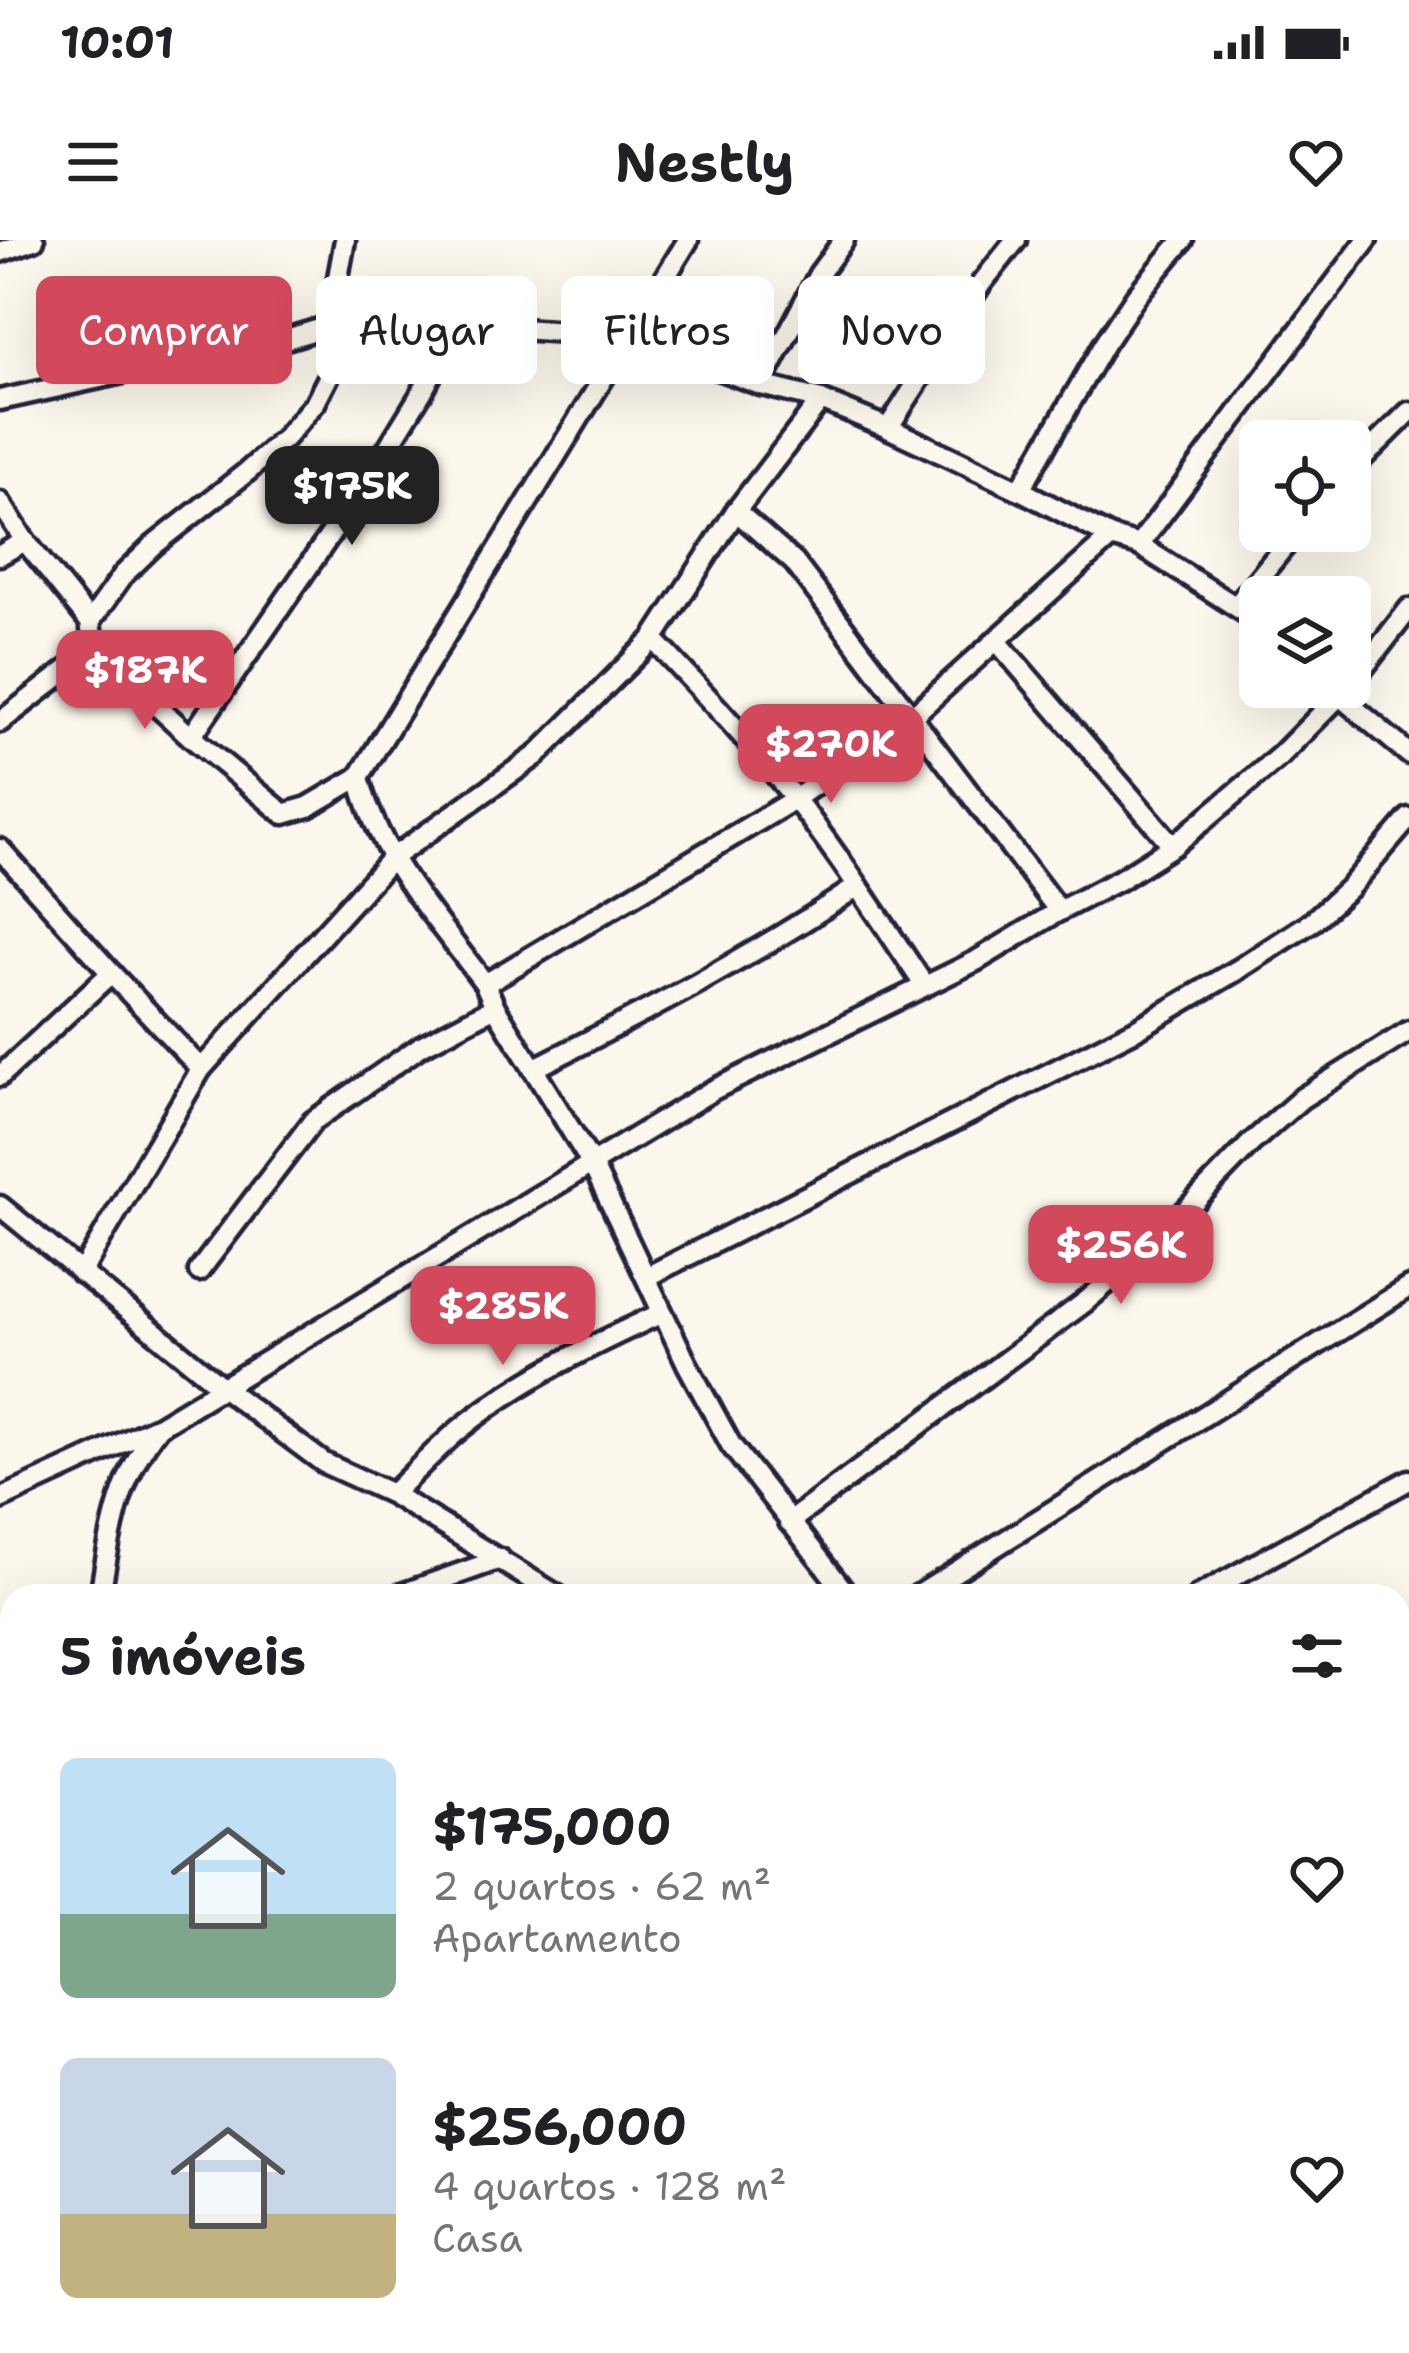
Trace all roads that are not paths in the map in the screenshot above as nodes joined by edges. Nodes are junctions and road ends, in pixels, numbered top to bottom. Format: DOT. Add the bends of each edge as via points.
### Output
graph roads {
  1 [pos="34,240"];
  2 [pos="345,240"];
  3 [pos="844,240"];
  4 [pos="1016,240"];
  5 [pos="1183,240"];
  6 [pos="1367,240"];
  7 [pos="681,242"];
  8 [pos="0,252"];
  9 [pos="338,276"];
  10 [pos="662,276"];
  11 [pos="316,330"];
  12 [pos="325,384"];
  13 [pos="426,384"];
  14 [pos="600,384"];
  15 [pos="761,385"];
  16 [pos="0,400"];
  17 [pos="821,400"];
  18 [pos="1409,412"];
  19 [pos="888,428"];
  20 [pos="1371,449"];
  21 [pos="1020,490"];
  22 [pos="0,502"];
  23 [pos="736,511"];
  24 [pos="1111,537"];
  25 [pos="25,541"];
  26 [pos="1139,545"];
  27 [pos="1280,552"];
  28 [pos="0,555"];
  29 [pos="1237,605"];
  30 [pos="1409,608"];
  31 [pos="90,622"];
  32 [pos="653,639"];
  33 [pos="996,640"];
  34 [pos="94,650"];
  35 [pos="1371,654"];
  36 [pos="1324,708"];
  37 [pos="1362,708"];
  38 [pos="910,718"];
  39 [pos="0,722"];
  40 [pos="191,737"];
  41 [pos="1409,754"];
  42 [pos="359,777"];
  43 [pos="795,799"];
  44 [pos="1409,818"];
  45 [pos="1173,846"];
  46 [pos="0,849"];
  47 [pos="392,858"];
  48 [pos="858,886"];
  49 [pos="1059,911"];
  50 [pos="111,973"];
  51 [pos="485,984"];
  52 [pos="924,985"];
  53 [pos="495,1006"];
  54 [pos="1409,1031"];
  55 [pos="201,1069"];
  56 [pos="533,1070"];
  57 [pos="0,1076"];
  58 [pos="592,1164"];
  59 [pos="0,1207"];
  60 [pos="199,1270"];
  61 [pos="81,1273"];
  62 [pos="646,1277"];
  63 [pos="1409,1287"];
  64 [pos="662,1313"];
  65 [pos="222,1387"];
  66 [pos="159,1426"];
  67 [pos="1409,1480"];
  68 [pos="392,1494"];
  69 [pos="0,1499"];
  70 [pos="789,1522"];
  71 [pos="500,1559"];
  72 [pos="102,1584"];
  73 [pos="430,1584"];
  74 [pos="539,1584"];
  75 [pos="838,1584"];
  76 [pos="936,1584"];
  77 [pos="1220,1584"];
  1 -- 8 [label="street"];
  2 -- 9 [label="street"];
  3 -- 15 [label="street"];
  4 -- 19 [label="street"];
  5 -- 21 [label="street" via="1104,344"];
  6 -- 26 [label="street"];
  7 -- 10 [label="street"];
  11 -- 16 [label="street"];
  12 -- 31 [label="street" via="285,438 153,546"];
  13 -- 40 [label="street"];
  14 -- 42 [label="street"];
  15 -- 17 [label="street"];
  17 -- 19 [label="street"];
  17 -- 23 [label="street"];
  18 -- 20 [label="street"];
  19 -- 21 [label="street"];
  21 -- 24 [label="street"];
  22 -- 25 [label="street"];
  23 -- 32 [label="street"];
  23 -- 38 [label="street" via="794,562"];
  24 -- 26 [label="street"];
  24 -- 33 [label="street"];
  25 -- 28 [label="street"];
  25 -- 31 [label="street"];
  26 -- 29 [label="street"];
  27 -- 29 [label="street"];
  30 -- 35 [label="street"];
  31 -- 34 [label="street"];
  32 -- 43 [label="street"];
  32 -- 47 [label="street" via="537,755"];
  33 -- 38 [label="street"];
  33 -- 45 [label="street"];
  34 -- 39 [label="street"];
  34 -- 40 [label="street"];
  36 -- 45 [label="street"];
  37 -- 41 [label="street"];
  38 -- 43 [label="street"];
  38 -- 49 [label="street"];
  40 -- 42 [label="street" via="284,814"];
  42 -- 47 [label="street"];
  43 -- 48 [label="street"];
  43 -- 51 [label="street"];
  44 -- 62 [label="street" via="1313,921 1239,969 1135,1030"];
  45 -- 49 [label="street"];
  46 -- 50 [label="street"];
  47 -- 51 [label="street"];
  47 -- 55 [label="street"];
  48 -- 52 [label="street"];
  48 -- 56 [label="street" via="709,979"];
  49 -- 52 [label="street"];
  50 -- 55 [label="street"];
  50 -- 57 [label="street"];
  51 -- 53 [label="street"];
  52 -- 58 [label="street" via="713,1090"];
  53 -- 56 [label="street"];
  53 -- 60 [label="street" via="313,1121"];
  54 -- 70 [label="street" via="1302,1098 1085,1302"];
  55 -- 61 [label="street"];
  56 -- 58 [label="street"];
  58 -- 62 [label="street"];
  58 -- 65 [label="street"];
  59 -- 61 [label="street"];
  61 -- 65 [label="street"];
  62 -- 64 [label="street"];
  63 -- 76 [label="street"];
  64 -- 68 [label="street" via="502,1400"];
  64 -- 70 [label="street" via="731,1445"];
  65 -- 66 [label="street"];
  65 -- 68 [label="street" via="324,1462"];
  66 -- 69 [label="street"];
  66 -- 72 [label="street" via="126,1479"];
  67 -- 77 [label="street"];
  68 -- 71 [label="street"];
  70 -- 75 [label="street"];
  71 -- 73 [label="street"];
  71 -- 74 [label="street"];
}
